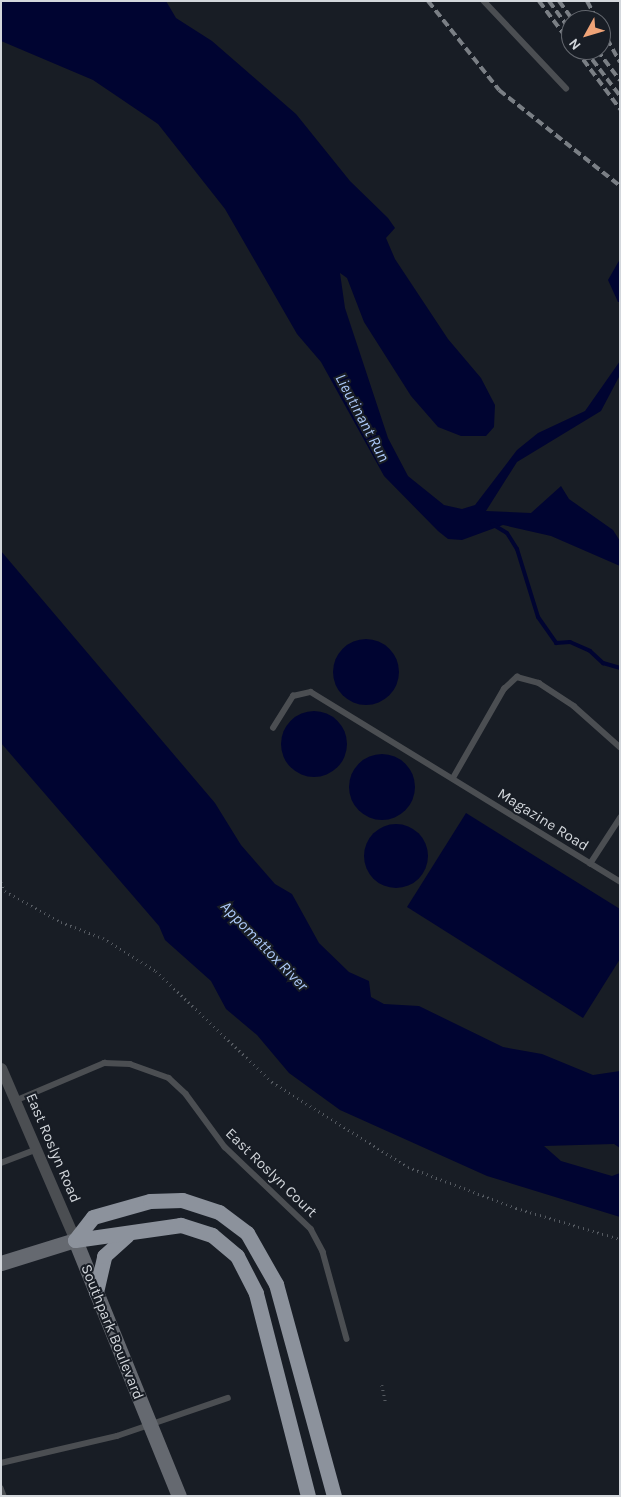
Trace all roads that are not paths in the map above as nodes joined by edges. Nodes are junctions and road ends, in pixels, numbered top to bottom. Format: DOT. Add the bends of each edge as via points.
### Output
graph roads {
  1 [pos="484,1"];
  2 [pos="566,88"];
  3 [pos="273,728"];
  4 [pos="620,747"];
  5 [pos="453,778"];
  6 [pos="620,818"];
  7 [pos="590,864"];
  8 [pos="620,881"];
  9 [pos="1,1068"];
  10 [pos="16,1100"];
  11 [pos="37,1149"];
  12 [pos="1,1162"];
  13 [pos="135,1230"];
  14 [pos="75,1240"];
  15 [pos="1,1263"];
  16 [pos="96,1292"];
  17 [pos="347,1338"];
  18 [pos="228,1398"];
  19 [pos="150,1425"];
  20 [pos="1,1463"];
  21 [pos="1,1488"];
  22 [pos="4,1496"];
  23 [pos="179,1496"];
  24 [pos="308,1496"];
  25 [pos="334,1496"];
  1 -- 2 [label="lane"];
  3 -- 5 [label="lane, Magazine Road" via="293,696 311,692"];
  4 -- 5 [label="lane" via="574,706 539,683 517,677 504,690"];
  5 -- 7 [label="lane, Magazine Road"];
  6 -- 7 [label="lane"];
  7 -- 8 [label="lane, Magazine Road"];
  9 -- 10 [label="street, East Roslyn Road"];
  10 -- 11 [label="street, East Roslyn Road"];
  10 -- 17 [label="lane, East Roslyn Court" via="104,1063 130,1064 169,1078 186,1094 225,1147 311,1229 323,1252"];
  11 -- 12 [label="lane"];
  11 -- 14 [label="street, East Roslyn Road"];
  13 -- 14 [label="highway"];
  13 -- 16 [label="highway" via="104,1256"];
  13 -- 24 [label="highway" via="164,1224 197,1229 225,1245 245,1267 256,1293"];
  14 -- 15 [label="main road"];
  14 -- 16 [label="main road, Southpark Boulevard"];
  14 -- 25 [label="highway" via="93,1217 166,1199 206,1205 247,1233 276,1284"];
  16 -- 19 [label="main road, Southpark Boulevard"];
  18 -- 19 [label="lane"];
  19 -- 20 [label="lane"];
  19 -- 23 [label="main road, Southpark Boulevard"];
  21 -- 22 [label="lane"];
}
